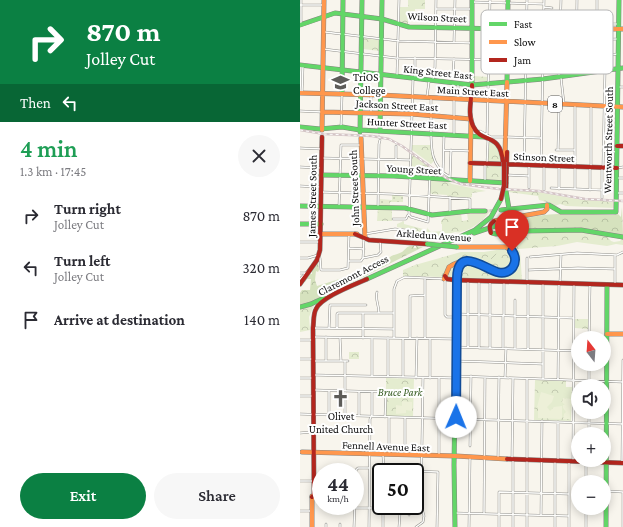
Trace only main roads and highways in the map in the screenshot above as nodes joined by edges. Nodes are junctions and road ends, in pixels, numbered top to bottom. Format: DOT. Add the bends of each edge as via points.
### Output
graph roads {
  1 [pos="343,0"];
  2 [pos="362,0"];
  3 [pos="382,0"];
  4 [pos="618,0"];
  5 [pos="472,1"];
  6 [pos="324,2"];
  7 [pos="343,14"];
  8 [pos="324,17"];
  9 [pos="362,17"];
  10 [pos="382,19"];
  11 [pos="301,25"];
  12 [pos="472,28"];
  13 [pos="481,29"];
  14 [pos="621,30"];
  15 [pos="301,66"];
  16 [pos="323,67"];
  17 [pos="623,68"];
  18 [pos="618,69"];
  19 [pos="342,70"];
  20 [pos="613,70"];
  21 [pos="361,72"];
  22 [pos="507,74"];
  23 [pos="583,74"];
  24 [pos="380,75"];
  25 [pos="507,82"];
  26 [pos="472,85"];
  27 [pos="301,93"];
  28 [pos="322,94"];
  29 [pos="342,94"];
  30 [pos="361,95"];
  31 [pos="380,95"];
  32 [pos="472,100"];
  33 [pos="507,102"];
  34 [pos="617,106"];
  35 [pos="623,106"];
  36 [pos="322,112"];
  37 [pos="361,112"];
  38 [pos="380,113"];
  39 [pos="471,118"];
  40 [pos="300,127"];
  41 [pos="506,127"];
  42 [pos="322,129"];
  43 [pos="360,131"];
  44 [pos="380,132"];
  45 [pos="470,136"];
  46 [pos="322,137"];
  47 [pos="488,138"];
  48 [pos="361,141"];
  49 [pos="617,146"];
  50 [pos="623,146"];
  51 [pos="470,163"];
  52 [pos="505,163"];
  53 [pos="617,168"];
  54 [pos="321,175"];
  55 [pos="362,176"];
  56 [pos="470,182"];
  57 [pos="506,187"];
  58 [pos="500,200"];
  59 [pos="547,205"];
  60 [pos="300,206"];
  61 [pos="321,206"];
  62 [pos="534,206"];
  63 [pos="364,207"];
  64 [pos="554,208"];
  65 [pos="509,209"];
  66 [pos="501,210"];
  67 [pos="544,210"];
  68 [pos="485,212"];
  69 [pos="540,213"];
  70 [pos="523,217"];
  71 [pos="300,224"];
  72 [pos="320,224"];
  73 [pos="320,234"];
  74 [pos="623,237"];
  75 [pos="367,239"];
  76 [pos="449,242"];
  77 [pos="466,261"];
  78 [pos="458,270"];
  79 [pos="457,280"];
  80 [pos="466,280"];
  81 [pos="300,284"];
  82 [pos="607,285"];
  83 [pos="623,285"];
  84 [pos="456,288"];
  85 [pos="327,296"];
  86 [pos="300,307"];
  87 [pos="313,328"];
  88 [pos="607,331"];
  89 [pos="611,334"];
  90 [pos="623,334"];
  91 [pos="606,371"];
  92 [pos="606,427"];
  93 [pos="301,452"];
  94 [pos="313,452"];
  95 [pos="455,457"];
  96 [pos="571,461"];
  97 [pos="611,462"];
  98 [pos="313,463"];
  99 [pos="313,463"];
  100 [pos="623,463"];
  101 [pos="606,467"];
  102 [pos="312,515"];
  103 [pos="312,527"];
  104 [pos="455,527"];
  105 [pos="606,527"];
  1 -- 7 [label="main road"];
  2 -- 9 [label="main road"];
  3 -- 10 [label="main road"];
  4 -- 14 [label="main road, Wentworth Street South" via="618,24"];
  5 -- 12 [label="main road"];
  6 -- 8 [label="main road"];
  7 -- 8 [label="main road, Wilson Street" via="334,13"];
  7 -- 9 [label="main road, Wilson Street"];
  7 -- 19 [label="main road"];
  8 -- 11 [label="main road, Wilson Street"];
  8 -- 16 [label="main road"];
  9 -- 10 [label="main road, Wilson Street"];
  9 -- 21 [label="main road"];
  10 -- 12 [label="main road, Wilson Street" via="409,27"];
  10 -- 24 [label="main road"];
  12 -- 13 [label="main road, Wilson Street"];
  12 -- 26 [label="main road"];
  14 -- 18 [label="main road, Wentworth Street South" via="618,39"];
  15 -- 16 [label="main road, King Street East"];
  16 -- 19 [label="main road, King Street East"];
  16 -- 28 [label="main road"];
  17 -- 18 [label="main road, King Street East"];
  18 -- 20 [label="main road, King Street East"];
  18 -- 34 [label="main road, Wentworth Street South"];
  19 -- 21 [label="main road, King Street East"];
  19 -- 29 [label="main road"];
  21 -- 24 [label="main road, King Street East"];
  21 -- 30 [label="main road"];
  22 -- 25 [label="main road"];
  23 -- 25 [label="main road, King Street East"];
  24 -- 26 [label="main road, King Street East"];
  24 -- 31 [label="main road"];
  25 -- 26 [label="main road, King Street East"];
  25 -- 33 [label="main road"];
  26 -- 32 [label="main road"];
  27 -- 28 [label="main road, 8"];
  28 -- 29 [label="main road, Main Street East / 8"];
  28 -- 36 [label="main road"];
  29 -- 30 [label="main road, Main Street East / 8"];
  30 -- 31 [label="main road, Main Street East / 8"];
  30 -- 37 [label="main road"];
  31 -- 32 [label="main road, Main Street East / 8"];
  31 -- 38 [label="main road"];
  32 -- 33 [label="main road, Main Street East / 8"];
  32 -- 39 [label="main road"];
  33 -- 34 [label="main road, Main Street East / 8"];
  33 -- 41 [label="main road"];
  34 -- 35 [label="main road, Main Street East / 8"];
  34 -- 49 [label="main road, Wentworth Street South"];
  36 -- 37 [label="main road, Jackson Street East"];
  36 -- 42 [label="main road"];
  37 -- 38 [label="main road, Jackson Street East"];
  37 -- 43 [label="main road"];
  38 -- 39 [label="main road, Jackson Street East"];
  38 -- 44 [label="main road"];
  39 -- 45 [label="main road"];
  39 -- 47 [label="main road, Claremont Access" via="477,131"];
  40 -- 42 [label="main road, Hunter Street East"];
  41 -- 52 [label="main road, Claremont Access"];
  41 -- 52 [label="main road"];
  42 -- 43 [label="main road, Hunter Street East" via="341,127"];
  43 -- 44 [label="main road, Hunter Street East"];
  44 -- 45 [label="main road, Hunter Street East"];
  45 -- 47 [label="main road, Hunter Street East" via="479,134"];
  45 -- 51 [label="main road"];
  46 -- 54 [label="main road, James Street South"];
  47 -- 52 [label="main road, Claremont Access" via="501,148"];
  48 -- 55 [label="main road, John Street South"];
  49 -- 50 [label="main road"];
  49 -- 53 [label="main road, Wentworth Street South"];
  51 -- 52 [label="main road, Stinson Street"];
  51 -- 56 [label="main road"];
  52 -- 53 [label="main road, Stinson Street"];
  52 -- 57 [label="main road"];
  52 -- 58 [label="main road, Claremont Access, bridge"];
  53 -- 64 [label="main road, Wentworth Street South" via="616,212 567,212"];
  54 -- 55 [label="main road, Young Street"];
  54 -- 61 [label="main road, James Street South"];
  55 -- 56 [label="main road, Young Street"];
  55 -- 63 [label="main road, John Street South"];
  56 -- 57 [label="main road, Young Street"];
  57 -- 65 [label="main road"];
  58 -- 76 [label="main road, Claremont Access" via="493,214 483,225"];
  58 -- 85 [label="main road, Claremont Access" via="489,217 473,229"];
  59 -- 62 [label="main road"];
  59 -- 64 [label="main road"];
  59 -- 67 [label="main road"];
  59 -- 69 [label="main road" via="546,211"];
  60 -- 61 [label="main road"];
  61 -- 63 [label="main road"];
  61 -- 72 [label="main road, James Street South"];
  62 -- 65 [label="main road"];
  62 -- 67 [label="main road" via="543,207"];
  63 -- 68 [label="main road" via="409,208 429,215"];
  63 -- 75 [label="main road, John Street South"];
  64 -- 69 [label="main road" via="544,214"];
  65 -- 66 [label="main road"];
  67 -- 69 [label="main road"];
  69 -- 70 [label="main road"];
  70 -- 74 [label="main road, bridge" via="494,222 491,224 491,233 581,230"];
  70 -- 76 [label="main road"];
  71 -- 72 [label="main road"];
  72 -- 73 [label="main road, James Street South"];
  73 -- 75 [label="main road, Arkledun Avenue" via="355,234"];
  73 -- 81 [label="main road, James Street South" via="319,256"];
  75 -- 77 [label="main road, Arkledun Avenue, bridge" via="457,247 502,247 511,250 515,258 513,267 507,272 498,272 474,261"];
  76 -- 87 [label="main road, Claremont Access" via="378,273 323,301 315,311"];
  77 -- 78 [label="main road" via="460,264"];
  77 -- 79 [label="main road" via="450,266 446,270 445,278"];
  78 -- 79 [label="main road"];
  78 -- 80 [label="main road" via="460,276"];
  79 -- 80 [label="main road"];
  79 -- 84 [label="main road"];
  80 -- 82 [label="main road"];
  80 -- 84 [label="main road" via="459,283"];
  82 -- 83 [label="main road"];
  82 -- 88 [label="main road"];
  84 -- 95 [label="main road"];
  85 -- 86 [label="main road"];
  85 -- 87 [label="main road, Claremont Access" via="313,310"];
  87 -- 94 [label="main road"];
  89 -- 90 [label="main road"];
  91 -- 92 [label="main road"];
  93 -- 94 [label="main road, Fennell Avenue East"];
  94 -- 95 [label="main road, Fennell Avenue East"];
  94 -- 98 [label="main road"];
  94 -- 99 [label="main road"];
  95 -- 96 [label="main road, Fennell Avenue East"];
  95 -- 104 [label="main road"];
  97 -- 100 [label="main road, Fennell Avenue East"];
  101 -- 105 [label="main road"];
  102 -- 103 [label="main road"];
}
